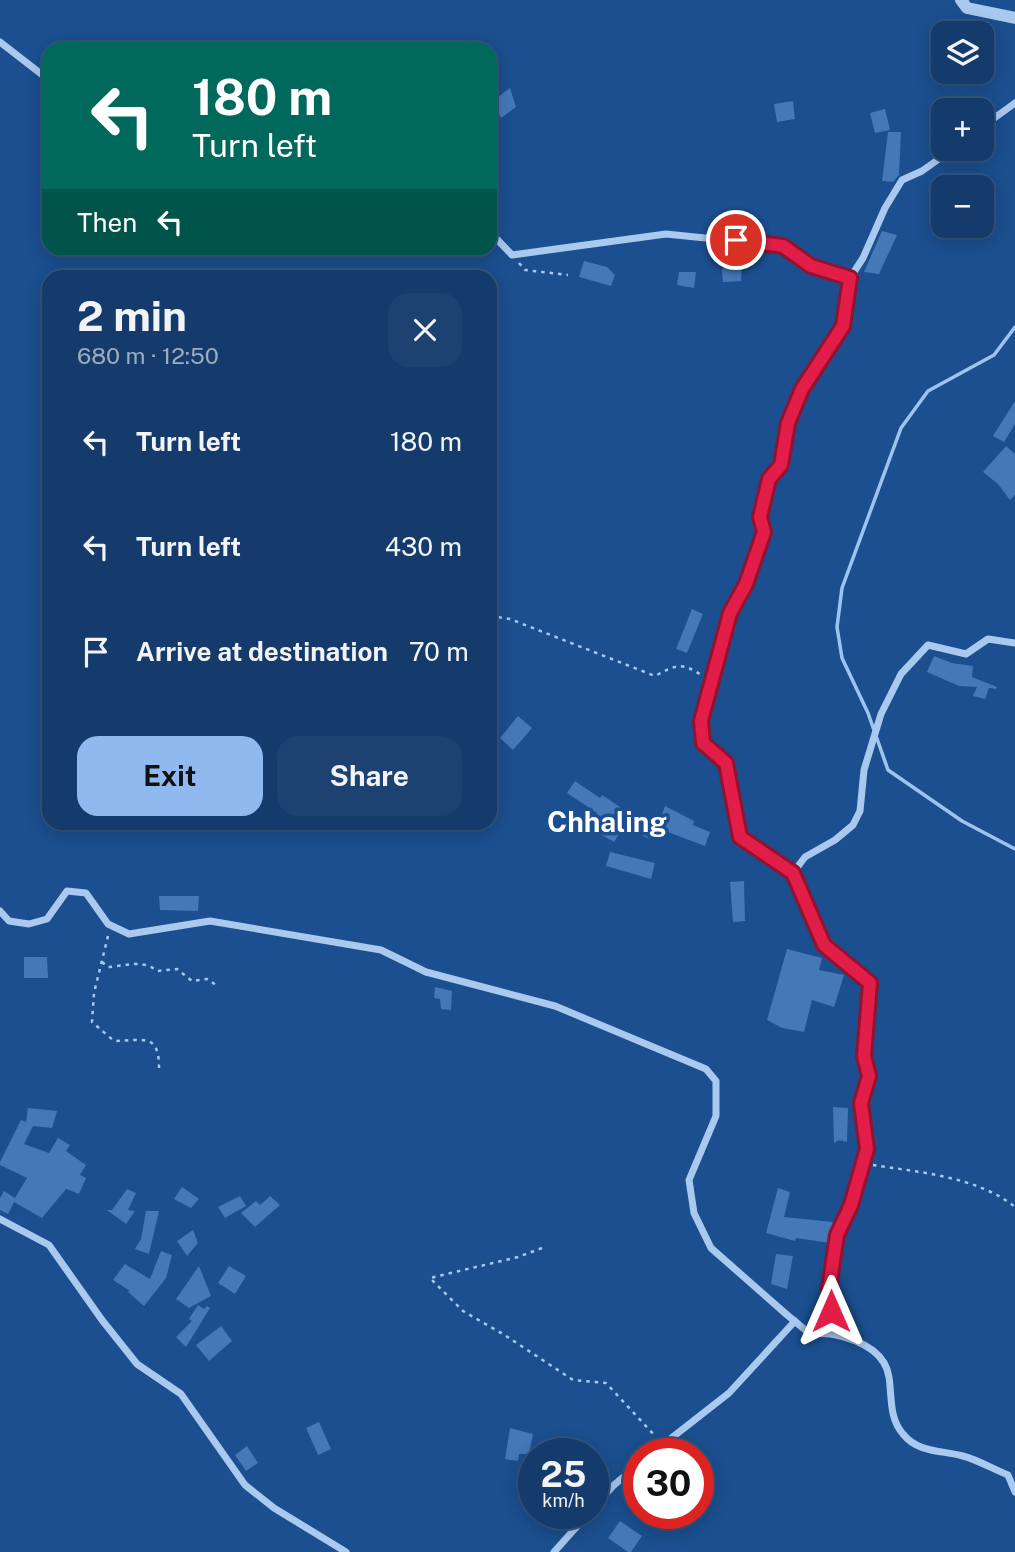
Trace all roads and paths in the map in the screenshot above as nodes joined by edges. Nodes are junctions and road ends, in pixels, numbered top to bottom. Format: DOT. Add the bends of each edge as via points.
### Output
graph roads {
  1 [pos="961,0"];
  2 [pos="1015,18"];
  3 [pos="0,43"];
  4 [pos="42,75"];
  5 [pos="1015,103"];
  6 [pos="994,118"];
  7 [pos="937,161"];
  8 [pos="497,239"];
  9 [pos="512,255"];
  10 [pos="568,275"];
  11 [pos="850,278"];
  12 [pos="497,617"];
  13 [pos="1015,643"];
  14 [pos="712,681"];
  15 [pos="793,873"];
  16 [pos="0,911"];
  17 [pos="113,927"];
  18 [pos="102,961"];
  19 [pos="219,987"];
  20 [pos="159,1073"];
  21 [pos="863,1163"];
  22 [pos="1015,1207"];
  23 [pos="0,1219"];
  24 [pos="542,1248"];
  25 [pos="795,1321"];
  26 [pos="832,1334"];
  27 [pos="658,1438"];
  28 [pos="670,1438"];
  29 [pos="623,1477"];
  30 [pos="609,1490"];
  31 [pos="1015,1492"];
  32 [pos="575,1529"];
  33 [pos="346,1552"];
  34 [pos="554,1552"];
  1 -- 2 [label="street" via="967,8"];
  3 -- 4 [label="street"];
  5 -- 6 [label="street"];
  7 -- 11 [label="street" via="902,180"];
  8 -- 9 [label="street"];
  9 -- 10 [label="path" via="525,270"];
  9 -- 11 [label="street" via="666,234 783,246 811,266"];
  11 -- 14 [label="street" via="843,326 802,389 788,423 781,465 769,479 760,517 764,532 746,584 730,613"];
  12 -- 14 [label="path" via="655,676 677,665"];
  13 -- 15 [label="street" via="988,639 966,654 928,645 901,674 881,714 853,825 805,857"];
  14 -- 15 [label="street" via="701,721 703,743 726,763 740,837"];
  15 -- 21 [label="street" via="824,945 870,983 864,1056 869,1076 861,1103 867,1149"];
  16 -- 17 [label="street" via="9,921 29,924 47,919 67,891 86,892"];
  17 -- 18 [label="path"];
  17 -- 25 [label="street" via="129,934 210,921 381,950 426,972 555,1006 706,1069 716,1081 716,1115 690,1180 694,1213 711,1248"];
  18 -- 19 [label="path" via="108,967 125,963 152,966 157,971 177,970 192,981 207,979"];
  18 -- 20 [label="path" via="92,1022 114,1041 154,1044 159,1051"];
  21 -- 22 [label="path" via="971,1184"];
  21 -- 26 [label="street" via="837,1235 829,1288"];
  23 -- 33 [label="street" via="49,1245 137,1364 181,1394 245,1485"];
  24 -- 27 [label="path" via="430,1278 463,1311 573,1380 606,1383"];
  25 -- 26 [label="street" via="809,1333"];
  25 -- 28 [label="street" via="729,1393"];
  26 -- 31 [label="street" via="854,1339 878,1355 889,1374 892,1414 902,1434 919,1448 964,1456 1008,1475"];
  29 -- 30 [label="street"];
  32 -- 34 [label="street"];
}
